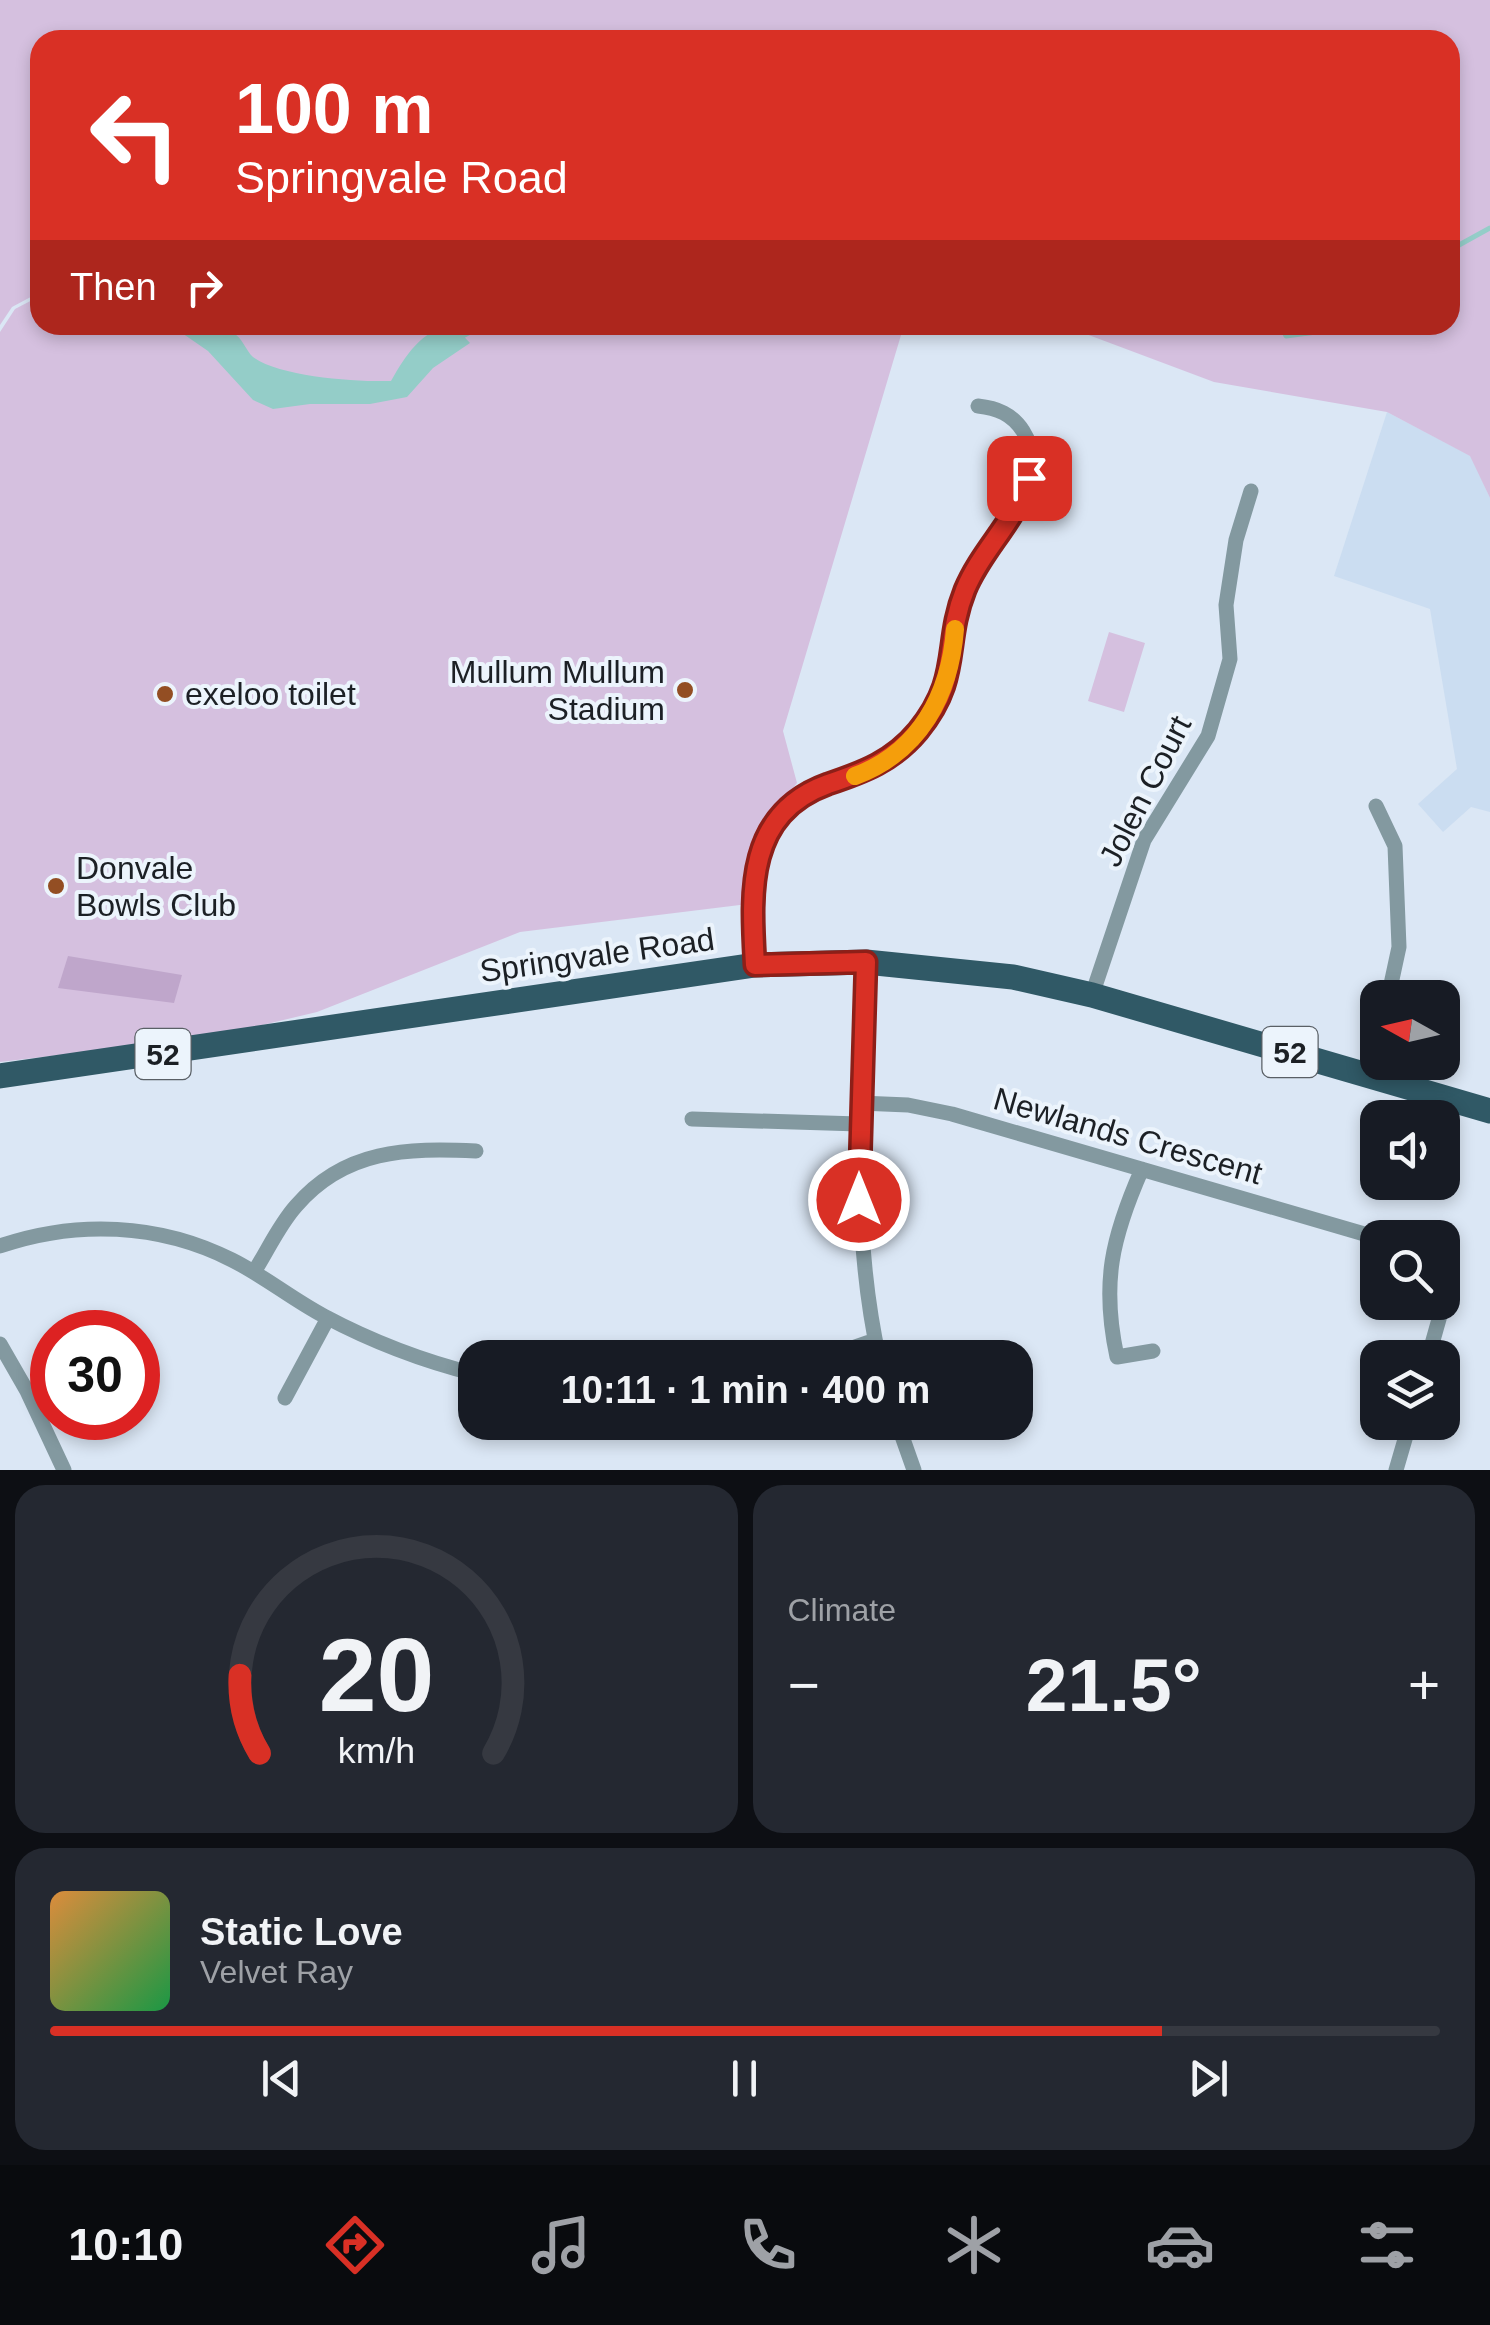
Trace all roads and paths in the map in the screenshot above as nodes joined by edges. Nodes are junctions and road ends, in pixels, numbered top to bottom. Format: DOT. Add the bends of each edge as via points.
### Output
graph roads {
  1 [pos="978,406"];
  2 [pos="1251,492"];
  3 [pos="1376,806"];
  4 [pos="866,962"];
  5 [pos="755,965"];
  6 [pos="1392,980"];
  7 [pos="1092,995"];
  8 [pos="1360,1072"];
  9 [pos="0,1076"];
  10 [pos="1387,1080"];
  11 [pos="860,1103"];
  12 [pos="1490,1111"];
  13 [pos="692,1119"];
  14 [pos="859,1124"];
  15 [pos="476,1150"];
  16 [pos="1142,1170"];
  17 [pos="1360,1233"];
  18 [pos="0,1246"];
  19 [pos="254,1272"];
  20 [pos="328,1318"];
  21 [pos="875,1340"];
  22 [pos="1,1346"];
  23 [pos="1153,1351"];
  24 [pos="458,1369"];
  25 [pos="285,1398"];
  26 [pos="903,1440"];
  27 [pos="1405,1440"];
  28 [pos="64,1470"];
  29 [pos="914,1470"];
  30 [pos="1396,1470"];
  1 -- 5 [label="street" via="1005,413 1028,440 1026,490 970,580 950,672 926,722 875,768 802,798 768,837 752,880"];
  2 -- 7 [label="street, Jolen Court" via="1226,605 1230,658 1208,736 1144,840"];
  3 -- 6 [label="street" via="1395,846 1399,947"];
  4 -- 5 [label="main road, Springvale Road / 52"];
  4 -- 7 [label="main road, Springvale Road / 52" via="1001,975"];
  4 -- 11 [label="street"];
  5 -- 9 [label="main road, Springvale Road / 52"];
  7 -- 8 [label="main road, Springvale Road / 52"];
  10 -- 12 [label="main road, Springvale Road / 52"];
  11 -- 14 [label="street"];
  11 -- 16 [label="street, Newlands Crescent" via="952,1114"];
  13 -- 14 [label="street"];
  14 -- 21 [label="street" via="862,1246"];
  15 -- 19 [label="street" via="395,1152 340,1170 297,1205"];
  16 -- 17 [label="street, Newlands Crescent"];
  16 -- 23 [label="street" via="1115,1238 1109,1315 1117,1357"];
  18 -- 19 [label="street" via="66,1230 125,1229 188,1242"];
  19 -- 20 [label="street"];
  20 -- 24 [label="street"];
  20 -- 25 [label="street"];
  22 -- 28 [label="street"];
  26 -- 29 [label="street"];
  27 -- 30 [label="street"];
}
